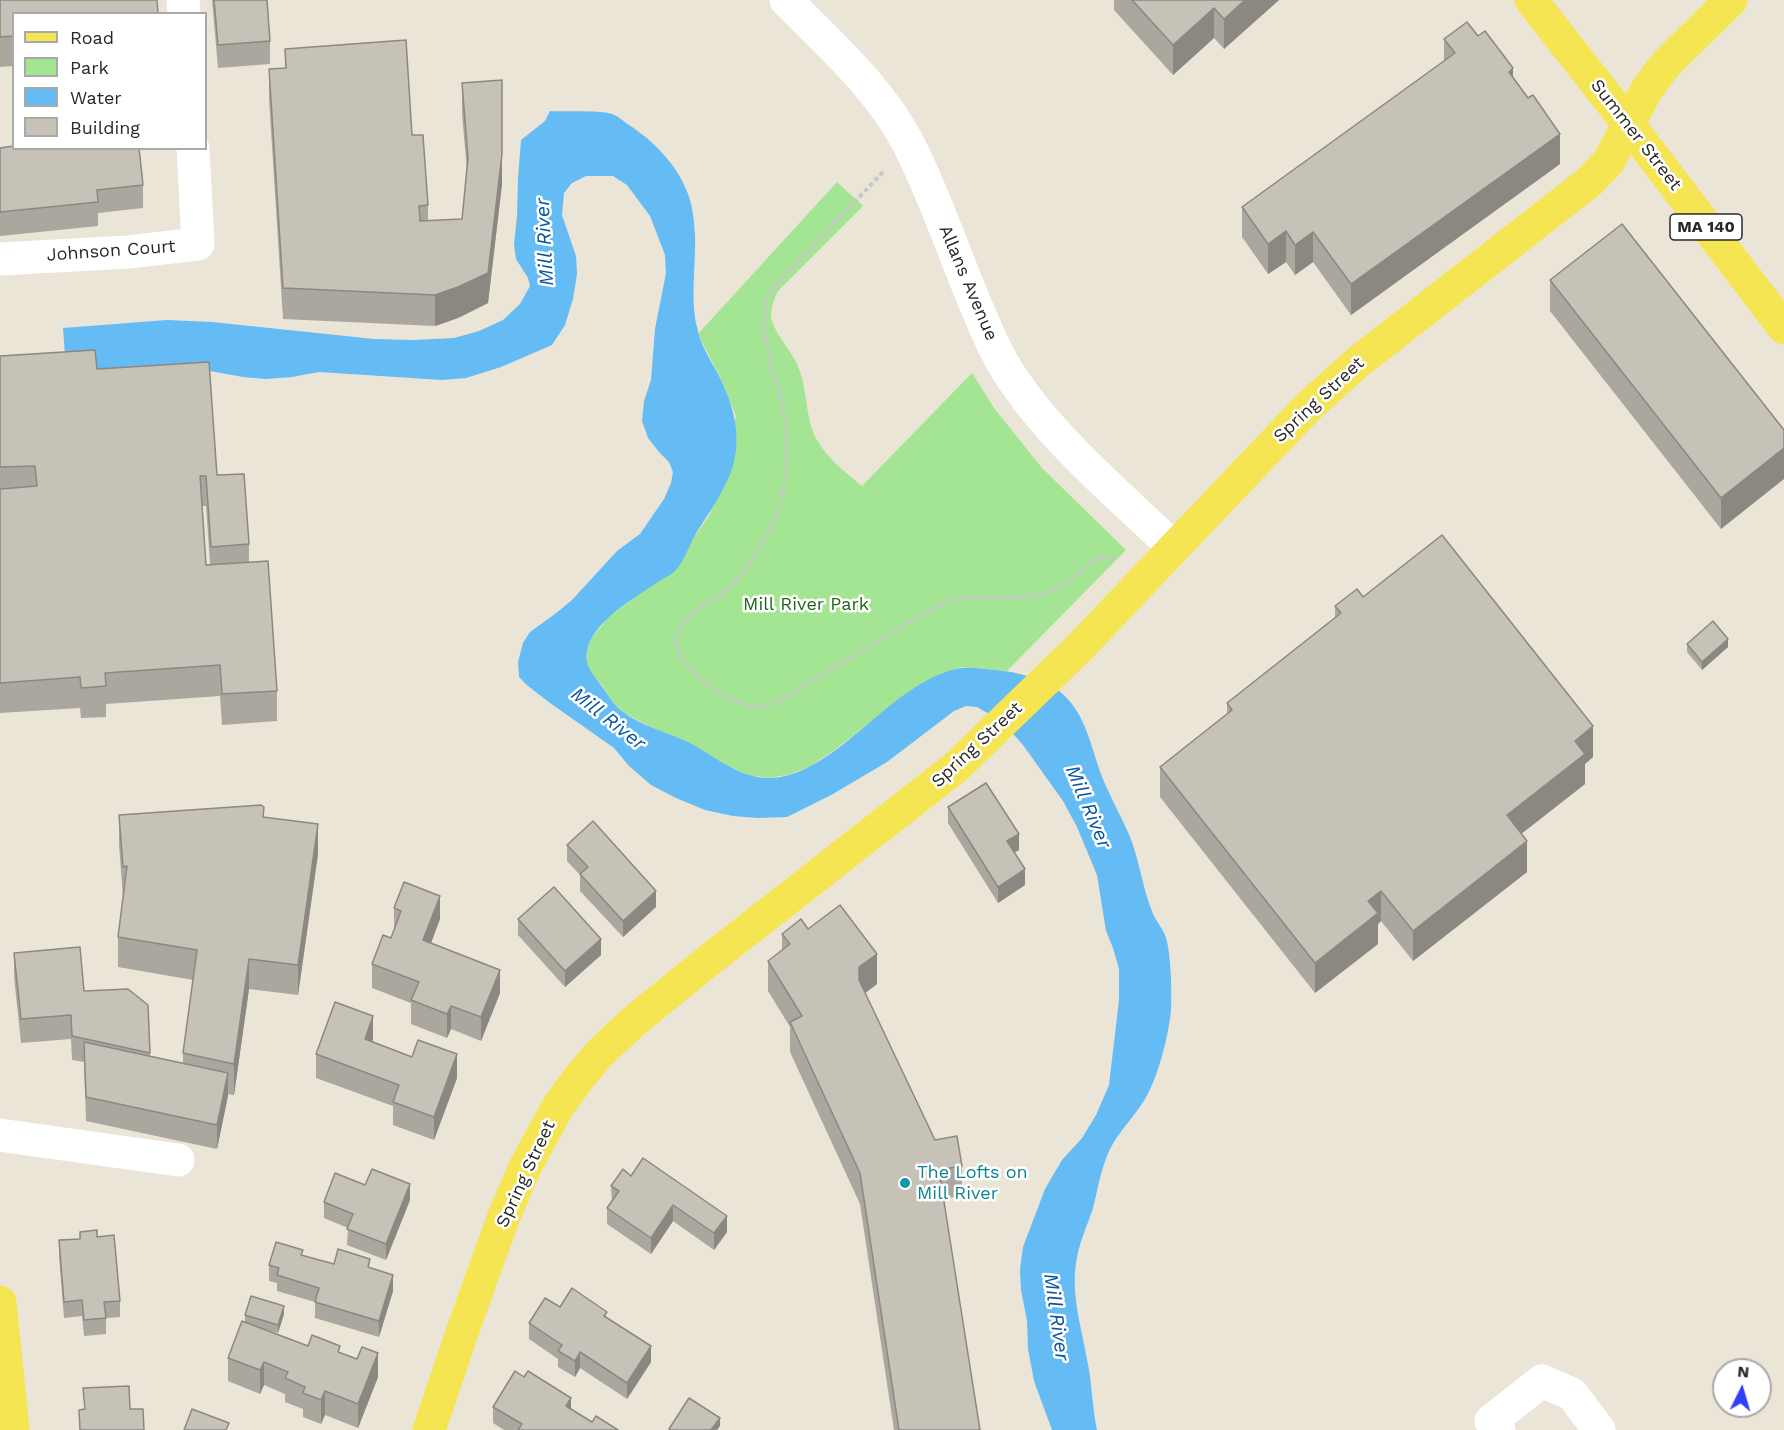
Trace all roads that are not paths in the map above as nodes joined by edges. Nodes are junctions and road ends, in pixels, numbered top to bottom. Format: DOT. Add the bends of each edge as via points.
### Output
graph roads {
  1 [pos="786,0"];
  2 [pos="1531,0"];
  3 [pos="1731,0"];
  4 [pos="1629,125"];
  5 [pos="193,150"];
  6 [pos="0,259"];
  7 [pos="1784,328"];
  8 [pos="1174,548"];
  9 [pos="0,1135"];
  10 [pos="178,1160"];
  11 [pos="0,1302"];
  12 [pos="13,1430"];
  13 [pos="429,1430"];
  14 [pos="1499,1430"];
  15 [pos="1599,1430"];
  1 -- 8 [label="street, Allans Avenue" via="890,112 934,201 992,342 1013,380 1059,436"];
  2 -- 4 [label="main road, Summer Street / MA 140"];
  3 -- 4 [label="main road, Spring Street" via="1667,63 1646,91"];
  4 -- 7 [label="main road, Summer Street / MA 140"];
  4 -- 8 [label="main road, Spring Street" via="1609,161 1589,182 1333,384"];
  5 -- 6 [label="street, Johnson Court" via="198,244"];
  8 -- 13 [label="main road, Spring Street" via="1079,648 943,779 708,961 599,1054 548,1124 514,1190"];
  9 -- 10 [label="street"];
  11 -- 12 [label="main road"];
  14 -- 15 [label="street" via="1491,1420 1542,1382 1572,1394"];
}
